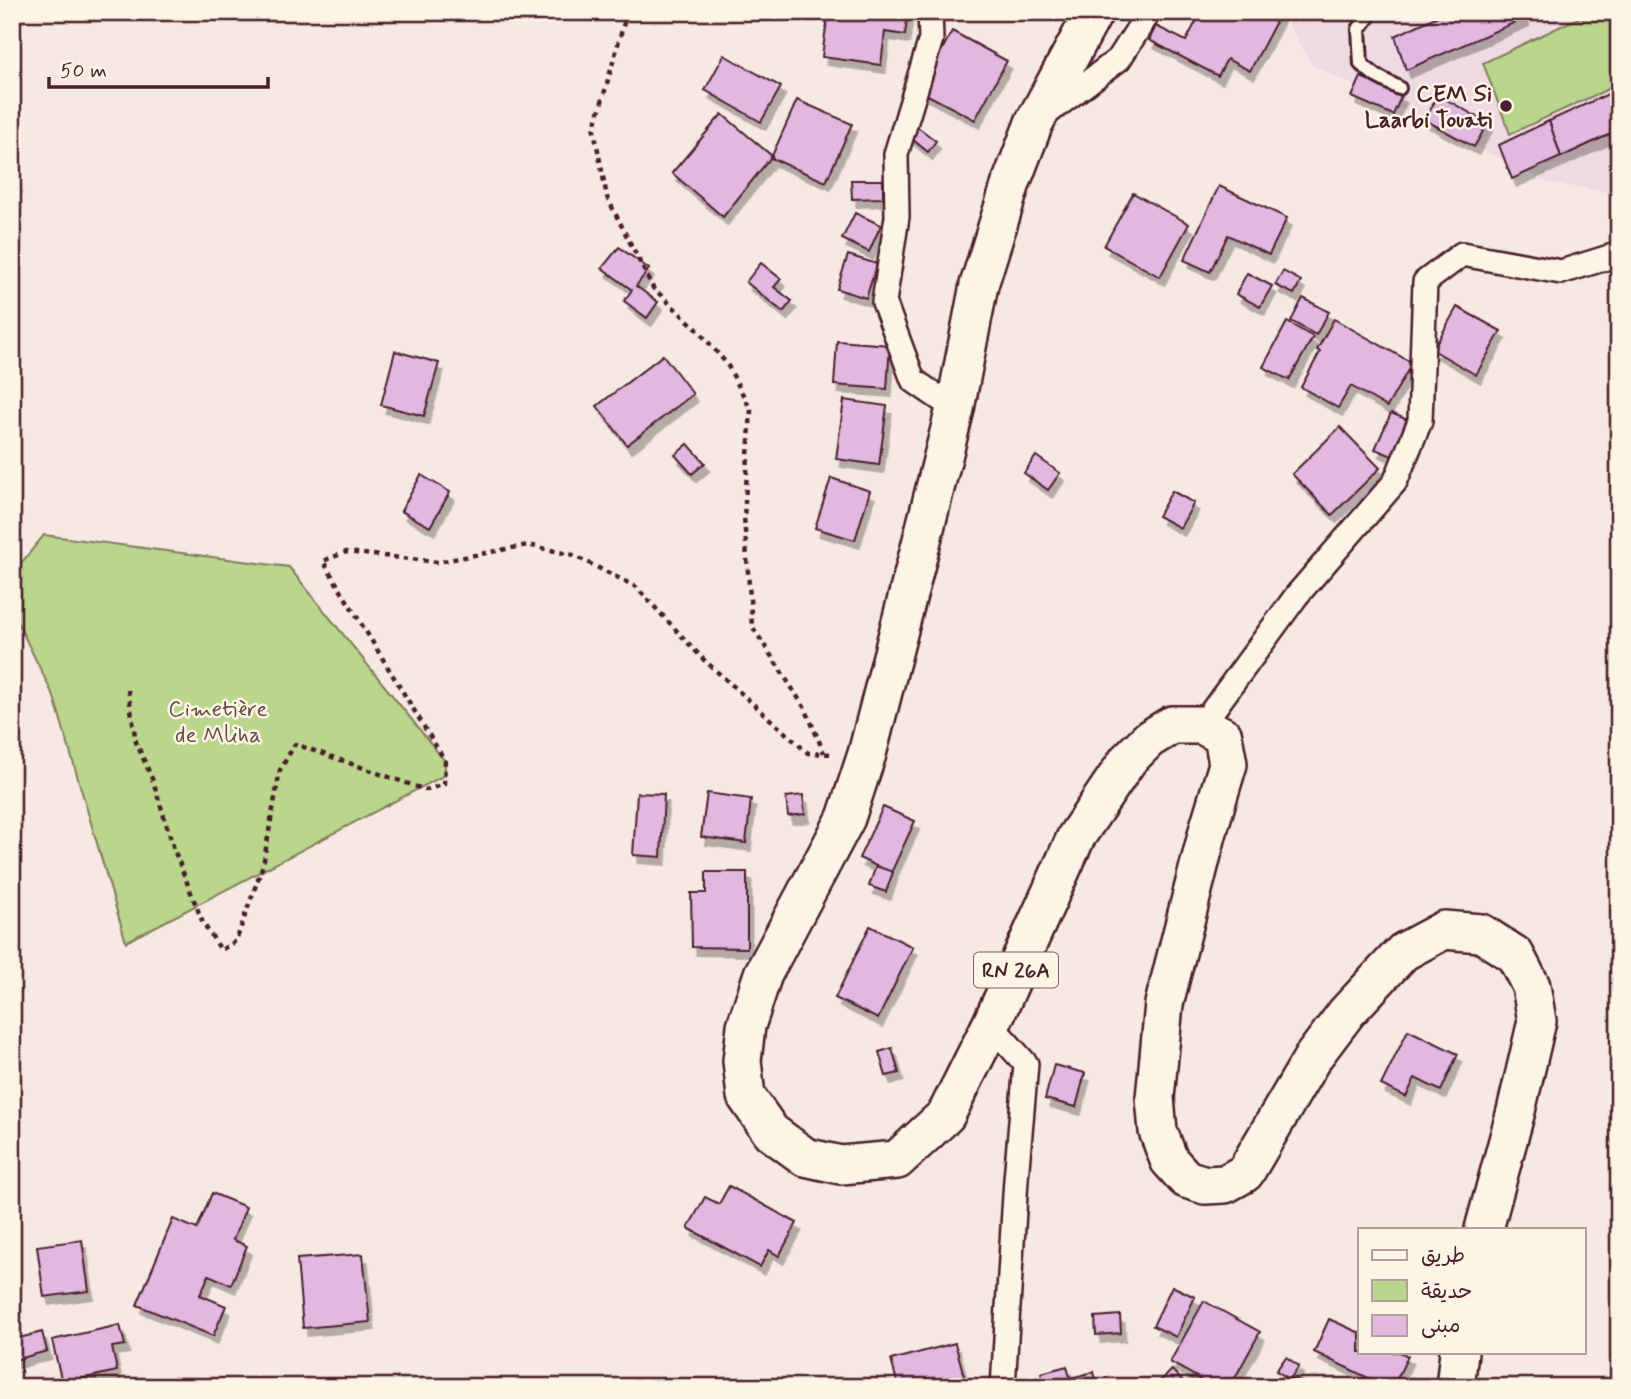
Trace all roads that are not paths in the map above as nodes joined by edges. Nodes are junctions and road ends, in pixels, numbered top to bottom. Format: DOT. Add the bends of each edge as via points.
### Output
graph roads {
  1 [pos="930,12"];
  2 [pos="1094,12"];
  3 [pos="1149,12"];
  4 [pos="1371,12"];
  5 [pos="1399,88"];
  6 [pos="1034,123"];
  7 [pos="1619,254"];
  8 [pos="955,409"];
  9 [pos="1202,725"];
  10 [pos="991,1025"];
  11 [pos="1484,1228"];
  12 [pos="1459,1354"];
  13 [pos="1003,1387"];
  14 [pos="1455,1387"];
  1 -- 8 [label="street" via="931,39 896,154 897,217 884,302 913,380"];
  2 -- 6 [label="main road, RN 26A"];
  3 -- 6 [label="street" via="1119,59"];
  4 -- 5 [label="lane" via="1359,29 1361,64"];
  6 -- 8 [label="main road, RN 26A" via="979,285"];
  7 -- 9 [label="street" via="1561,272 1462,254 1425,282 1420,422 1395,482 1297,595"];
  8 -- 10 [label="main road, RN 26A" via="867,754 846,818 762,974 746,1026 742,1060 746,1096 771,1132 806,1157 841,1165 897,1160 946,1115"];
  9 -- 10 [label="main road, RN 26A" via="1172,725 1128,760 1076,837"];
  9 -- 11 [label="main road" via="1223,736 1228,764 1164,1004 1155,1098 1158,1131 1169,1160 1186,1179 1205,1185 1225,1184 1245,1173 1313,1056 1403,952 1444,930 1481,933 1515,955 1531,986 1537,1021"];
  10 -- 13 [label="street" via="1027,1064"];
  12 -- 14 [label="main road"];
}
